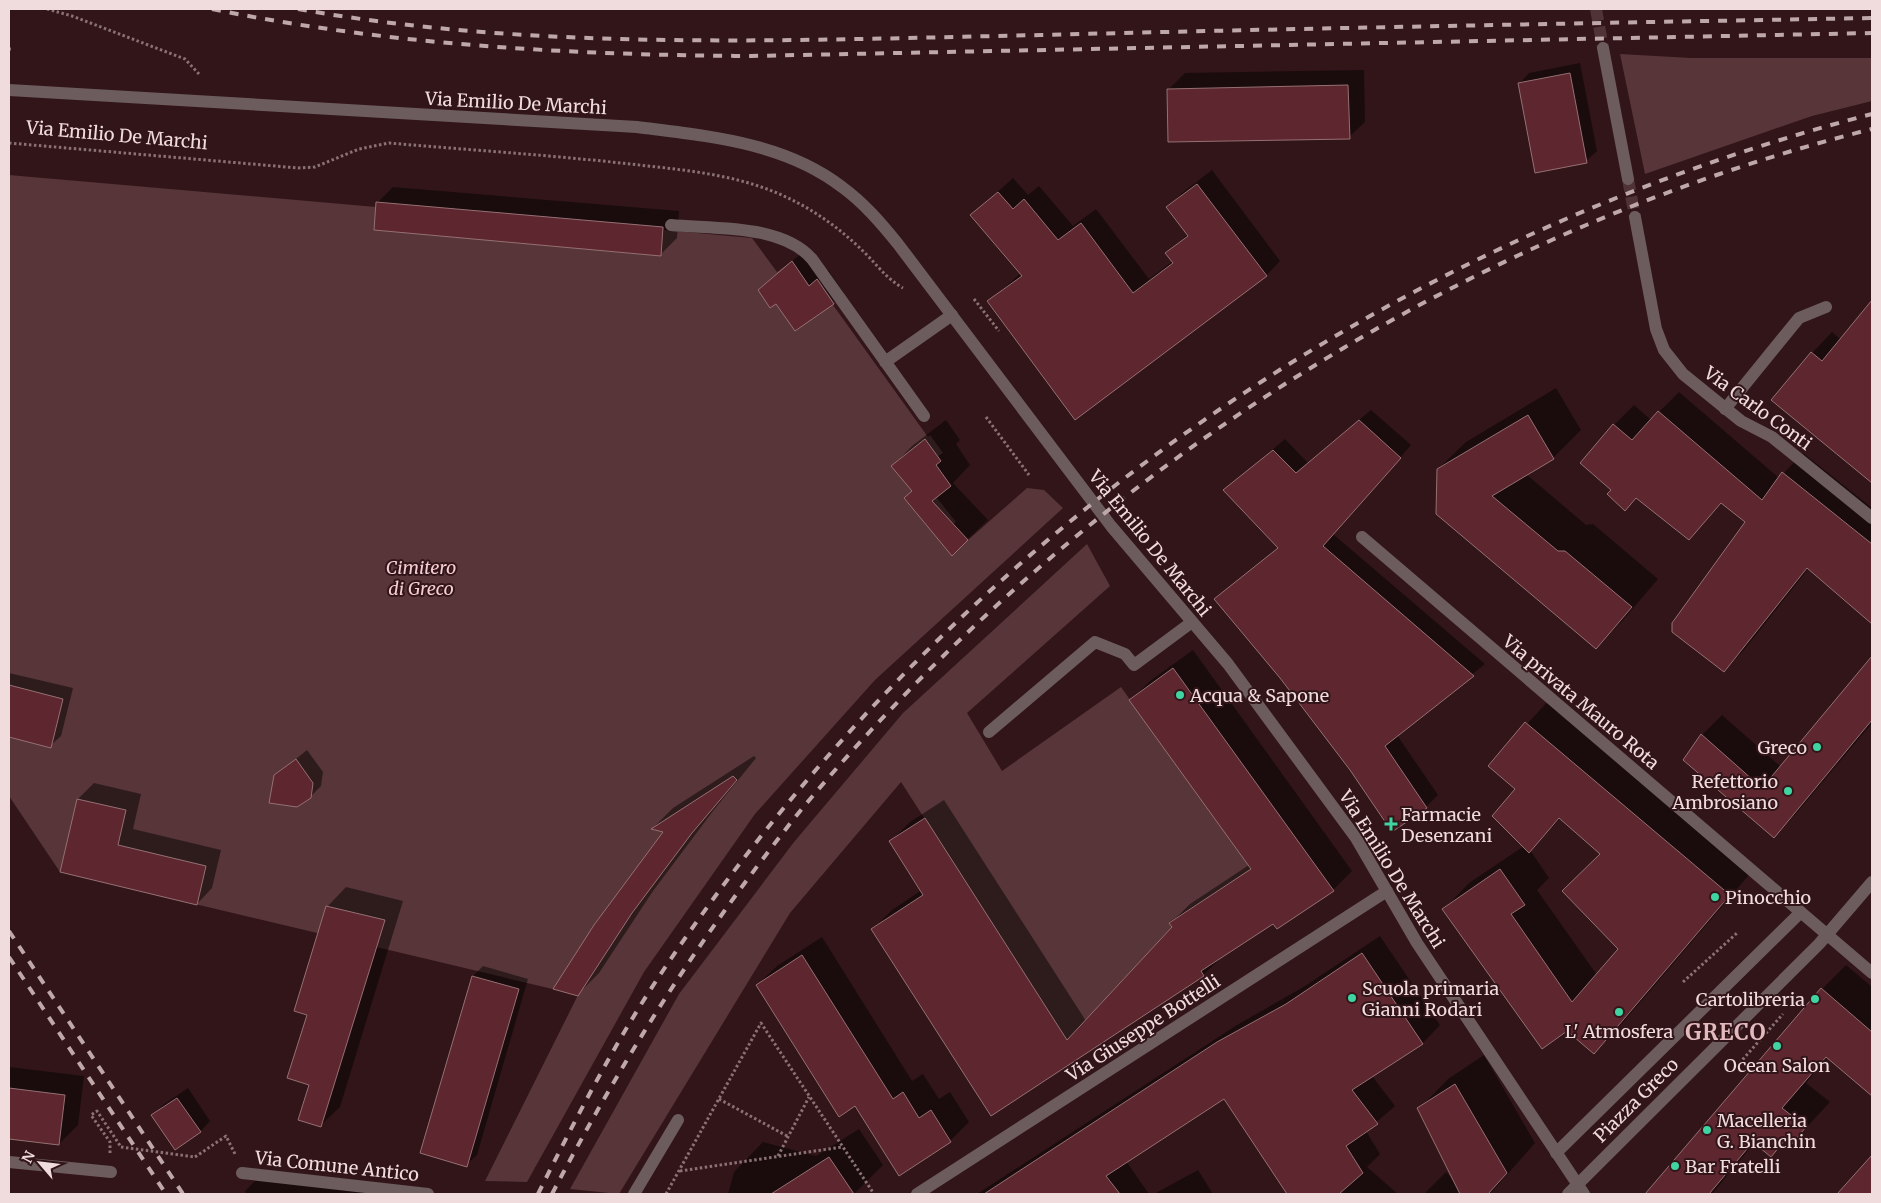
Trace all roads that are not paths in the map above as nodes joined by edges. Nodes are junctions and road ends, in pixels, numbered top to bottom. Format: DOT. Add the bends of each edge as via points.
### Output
graph roads {
  1 [pos="1603,48"];
  2 [pos="9,90"];
  3 [pos="1628,180"];
  4 [pos="1635,217"];
  5 [pos="671,225"];
  6 [pos="1826,307"];
  7 [pos="952,315"];
  8 [pos="885,362"];
  9 [pos="1726,409"];
  10 [pos="924,416"];
  11 [pos="1872,518"];
  12 [pos="1362,537"];
  13 [pos="1192,622"];
  14 [pos="989,732"];
  15 [pos="1872,882"];
  16 [pos="1387,891"];
  17 [pos="1801,912"];
  18 [pos="1827,935"];
  19 [pos="1872,973"];
  20 [pos="678,1120"];
  21 [pos="1556,1153"];
  22 [pos="9,1162"];
  23 [pos="111,1172"];
  24 [pos="242,1173"];
  25 [pos="1580,1189"];
  26 [pos="428,1194"];
  27 [pos="634,1194"];
  28 [pos="918,1194"];
  29 [pos="1568,1194"];
  1 -- 3 [label="street"];
  2 -- 7 [label="street, Via Emilio De Marchi" via="637,127 761,148 807,165 842,186 869,210 898,244"];
  4 -- 9 [label="street, Via Carlo Conti" via="1660,344 1683,374"];
  5 -- 8 [label="street" via="760,233 796,244 812,259"];
  6 -- 9 [label="street" via="1799,318"];
  7 -- 8 [label="street"];
  7 -- 13 [label="street, Via Emilio De Marchi" via="1110,526"];
  8 -- 10 [label="street"];
  9 -- 11 [label="street, Via Carlo Conti" via="1745,424 1772,437"];
  12 -- 17 [label="street, Via privata Mauro Rota"];
  13 -- 14 [label="street" via="1134,665 1125,654 1095,642"];
  13 -- 16 [label="street, Via Emilio De Marchi" via="1228,664 1350,830"];
  15 -- 18 [label="street, Piazza Greco"];
  16 -- 21 [label="street, Via Emilio De Marchi" via="1417,943"];
  16 -- 28 [label="street, Via Giuseppe Bottelli"];
  17 -- 18 [label="street"];
  17 -- 21 [label="street, Piazza Greco"];
  18 -- 19 [label="street"];
  18 -- 25 [label="street, Piazza Greco"];
  20 -- 27 [label="street"];
  21 -- 25 [label="street, Via Emilio De Marchi"];
  22 -- 23 [label="street"];
  24 -- 26 [label="street, Via Comune Antico"];
  25 -- 29 [label="street, Piazza Greco"];
}
